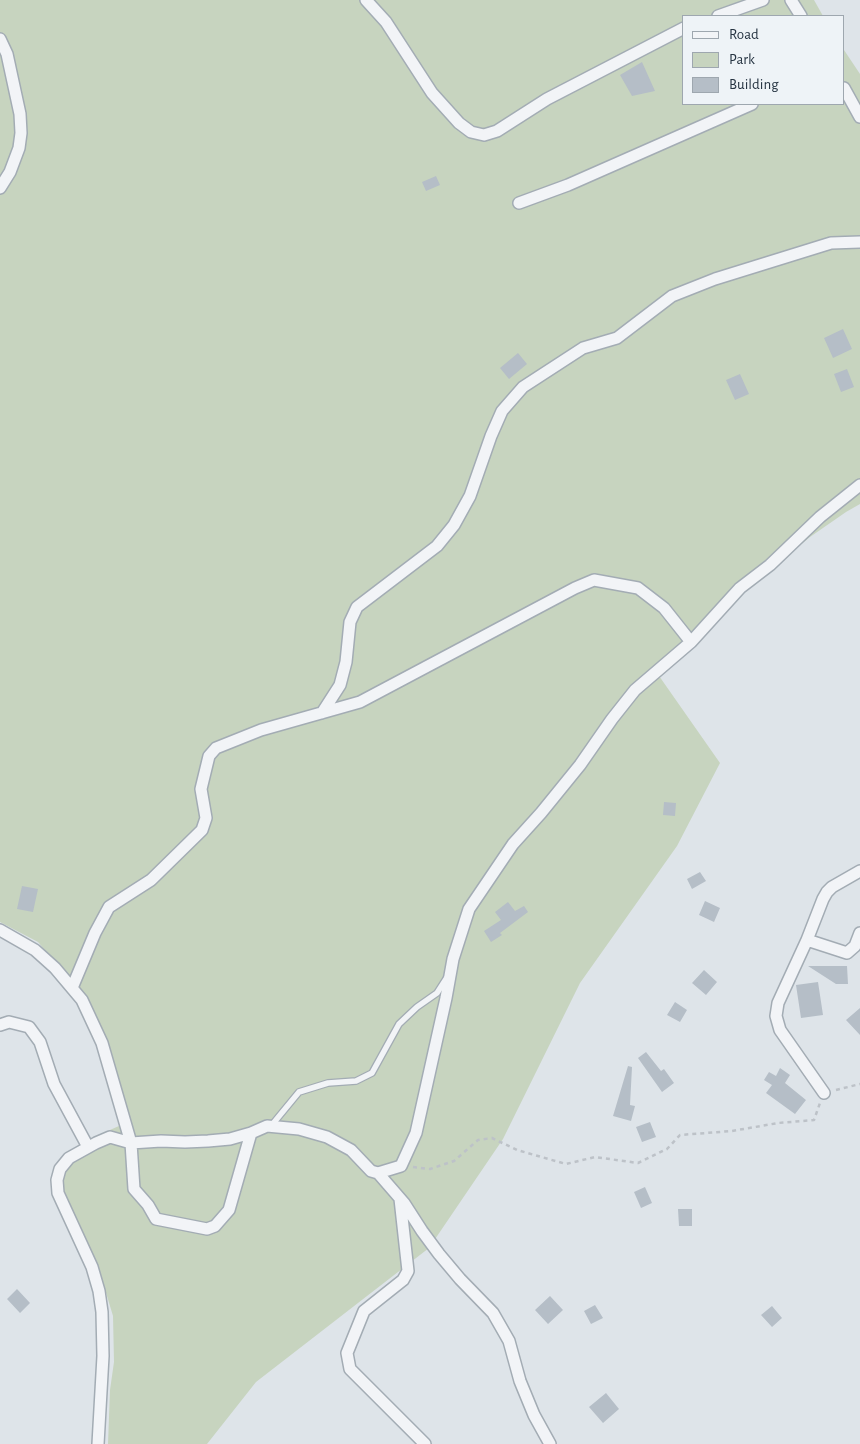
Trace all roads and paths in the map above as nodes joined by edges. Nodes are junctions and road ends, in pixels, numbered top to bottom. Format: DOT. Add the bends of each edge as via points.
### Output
graph roads {
  1 [pos="366,0"];
  2 [pos="763,0"];
  3 [pos="791,0"];
  4 [pos="721,15"];
  5 [pos="800,15"];
  6 [pos="682,29"];
  7 [pos="0,39"];
  8 [pos="845,90"];
  9 [pos="750,105"];
  10 [pos="860,117"];
  11 [pos="0,188"];
  12 [pos="519,203"];
  13 [pos="860,242"];
  14 [pos="860,485"];
  15 [pos="691,642"];
  16 [pos="322,713"];
  17 [pos="860,871"];
  18 [pos="0,930"];
  19 [pos="860,932"];
  20 [pos="807,940"];
  21 [pos="450,974"];
  22 [pos="72,988"];
  23 [pos="0,1025"];
  24 [pos="860,1084"];
  25 [pos="824,1093"];
  26 [pos="271,1126"];
  27 [pos="251,1133"];
  28 [pos="131,1143"];
  29 [pos="88,1147"];
  30 [pos="401,1166"];
  31 [pos="378,1173"];
  32 [pos="400,1198"];
  33 [pos="98,1444"];
  34 [pos="425,1444"];
  35 [pos="550,1444"];
  1 -- 6 [label="street" via="386,22 432,93 459,123 471,132 484,135 497,131 548,99"];
  2 -- 4 [label="street"];
  3 -- 5 [label="street"];
  7 -- 11 [label="street" via="7,54 21,133 10,172"];
  8 -- 10 [label="street"];
  9 -- 12 [label="street" via="568,185"];
  13 -- 16 [label="street" via="831,243 715,279 672,296 616,338 583,348 523,387 502,411 470,496 454,525 438,546 357,608 350,622 340,685"];
  14 -- 15 [label="street" via="770,566 740,588"];
  15 -- 16 [label="street" via="664,608 638,588 594,580 360,702"];
  15 -- 21 [label="street" via="635,690 580,765 513,844 469,909"];
  16 -- 22 [label="street" via="261,730 216,748 209,756 201,790 206,818 202,830 151,880 109,907"];
  17 -- 20 [label="street" via="827,892"];
  18 -- 22 [label="street" via="35,950"];
  19 -- 20 [label="street" via="855,946 848,953"];
  20 -- 25 [label="street" via="778,1003 776,1016 780,1030"];
  21 -- 26 [label="lane" via="437,993 399,1024 372,1073 356,1081 299,1092"];
  21 -- 30 [label="street" via="416,1133"];
  22 -- 28 [label="street" via="82,1000 102,1043"];
  23 -- 29 [label="street" via="9,1022 29,1027 40,1042 54,1084"];
  24 -- 25 [label="path"];
  25 -- 30 [label="path" via="814,1120 680,1135 667,1149 638,1163 595,1157 566,1164 518,1150 492,1138 478,1140 454,1161 430,1169"];
  26 -- 27 [label="street"];
  26 -- 31 [label="street" via="327,1137 351,1150 371,1171"];
  27 -- 28 [label="street" via="208,1141"];
  27 -- 28 [label="street" via="229,1210 215,1226 207,1229 156,1219 134,1189"];
  28 -- 29 [label="street" via="110,1137"];
  29 -- 33 [label="street" via="69,1158 60,1169 57,1180 58,1193 92,1267 99,1291 103,1356"];
  30 -- 31 [label="street"];
  31 -- 32 [label="street"];
  32 -- 34 [label="street" via="408,1271 403,1280 364,1311 347,1353 350,1369"];
  32 -- 35 [label="street" via="439,1254 493,1313 509,1341 520,1381"];
}
